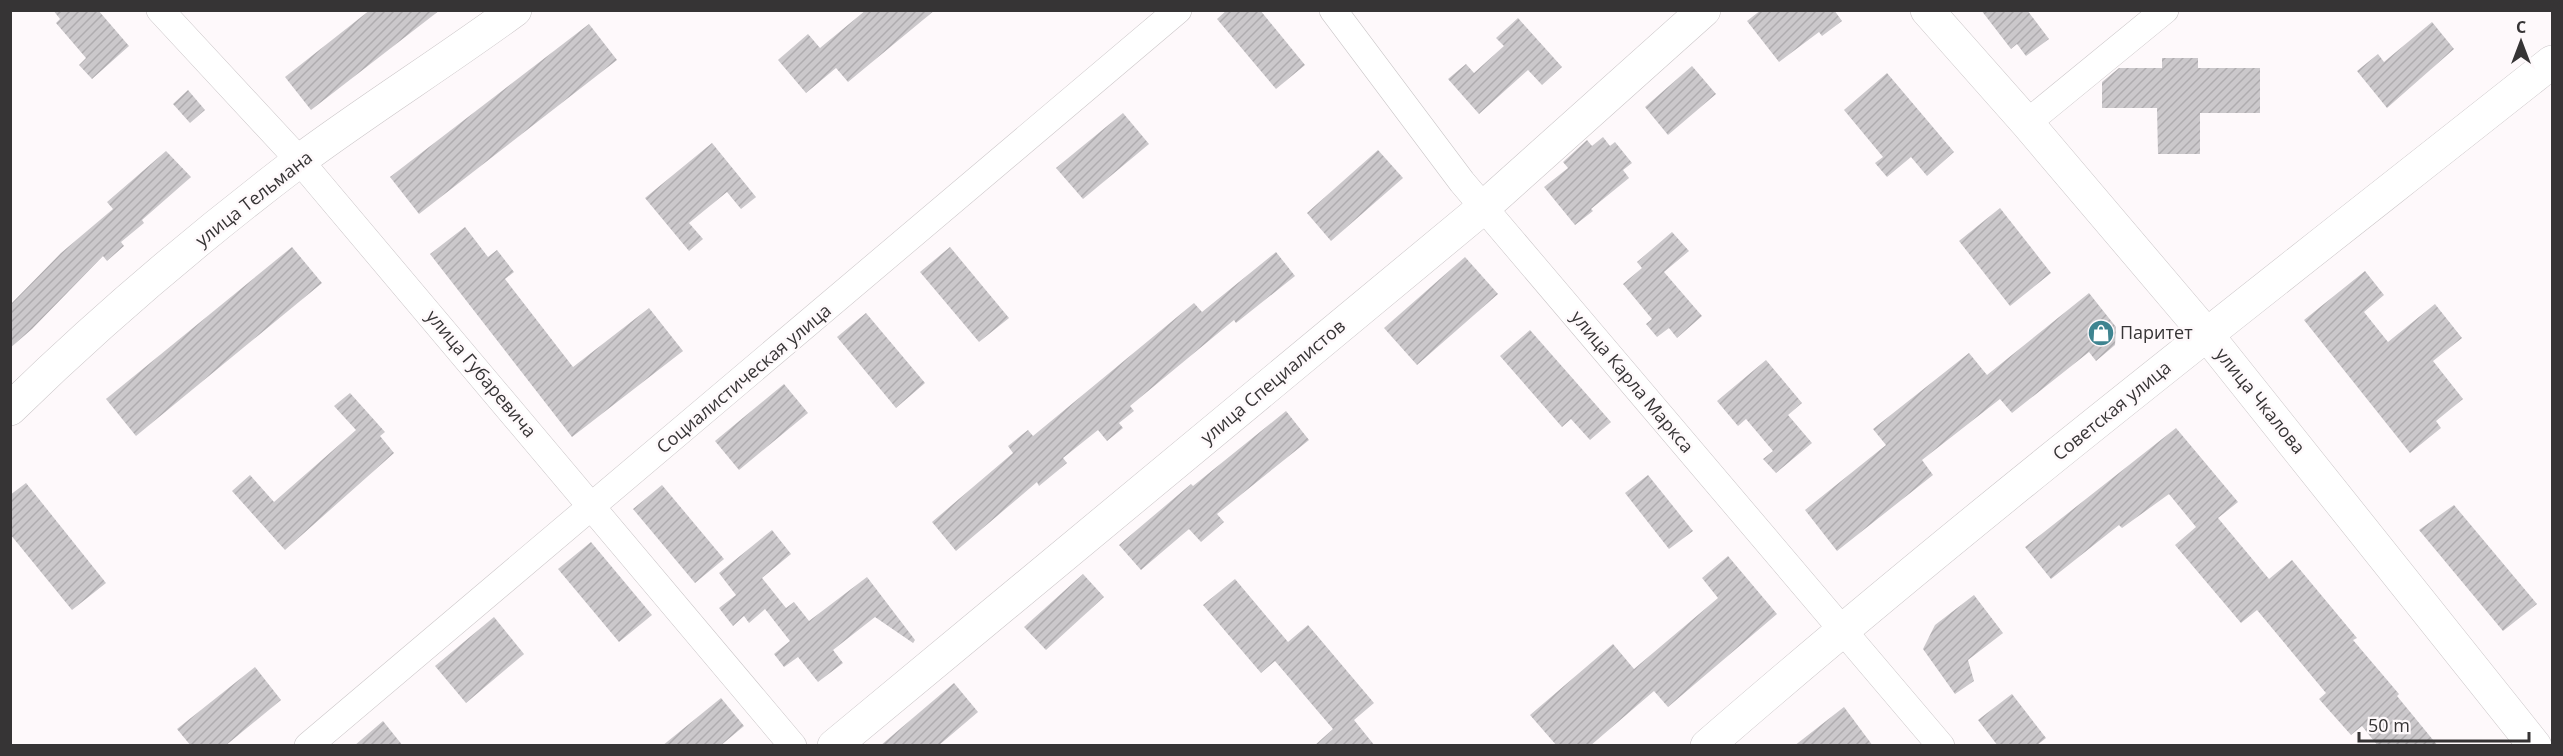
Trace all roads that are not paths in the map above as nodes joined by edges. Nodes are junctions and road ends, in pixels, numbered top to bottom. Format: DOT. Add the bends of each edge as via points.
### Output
graph roads {
  1 [pos="160,10"];
  2 [pos="1178,10"];
  3 [pos="1333,10"];
  4 [pos="1704,10"];
  5 [pos="1927,10"];
  6 [pos="2165,10"];
  7 [pos="505,13"];
  8 [pos="2553,62"];
  9 [pos="2027,123"];
  10 [pos="300,161"];
  11 [pos="1484,207"];
  12 [pos="2207,335"];
  13 [pos="10,409"];
  14 [pos="593,506"];
  15 [pos="1842,628"];
  16 [pos="308,746"];
  17 [pos="793,746"];
  18 [pos="834,746"];
  19 [pos="1707,746"];
  20 [pos="1941,746"];
  21 [pos="2535,746"];
  1 -- 10 [label="street, улица Губаревича"];
  2 -- 14 [label="street, Социалистическая улица"];
  3 -- 11 [label="street, улица Карла Маркса"];
  4 -- 11 [label="street, улица Специалистов"];
  5 -- 9 [label="street, улица Чкалова"];
  6 -- 9 [label="street"];
  7 -- 10 [label="street, улица Тельмана"];
  8 -- 12 [label="street, Советская улица"];
  9 -- 12 [label="street, улица Чкалова"];
  10 -- 13 [label="street, улица Тельмана" via="63,357"];
  10 -- 14 [label="street, улица Губаревича"];
  11 -- 15 [label="street, улица Карла Маркса"];
  11 -- 18 [label="street, улица Специалистов"];
  12 -- 15 [label="street, Советская улица"];
  12 -- 21 [label="street, улица Чкалова"];
  14 -- 16 [label="street, Социалистическая улица"];
  14 -- 17 [label="street, улица Губаревича"];
  15 -- 19 [label="street, Советская улица"];
  15 -- 20 [label="street, улица Карла Маркса"];
}
